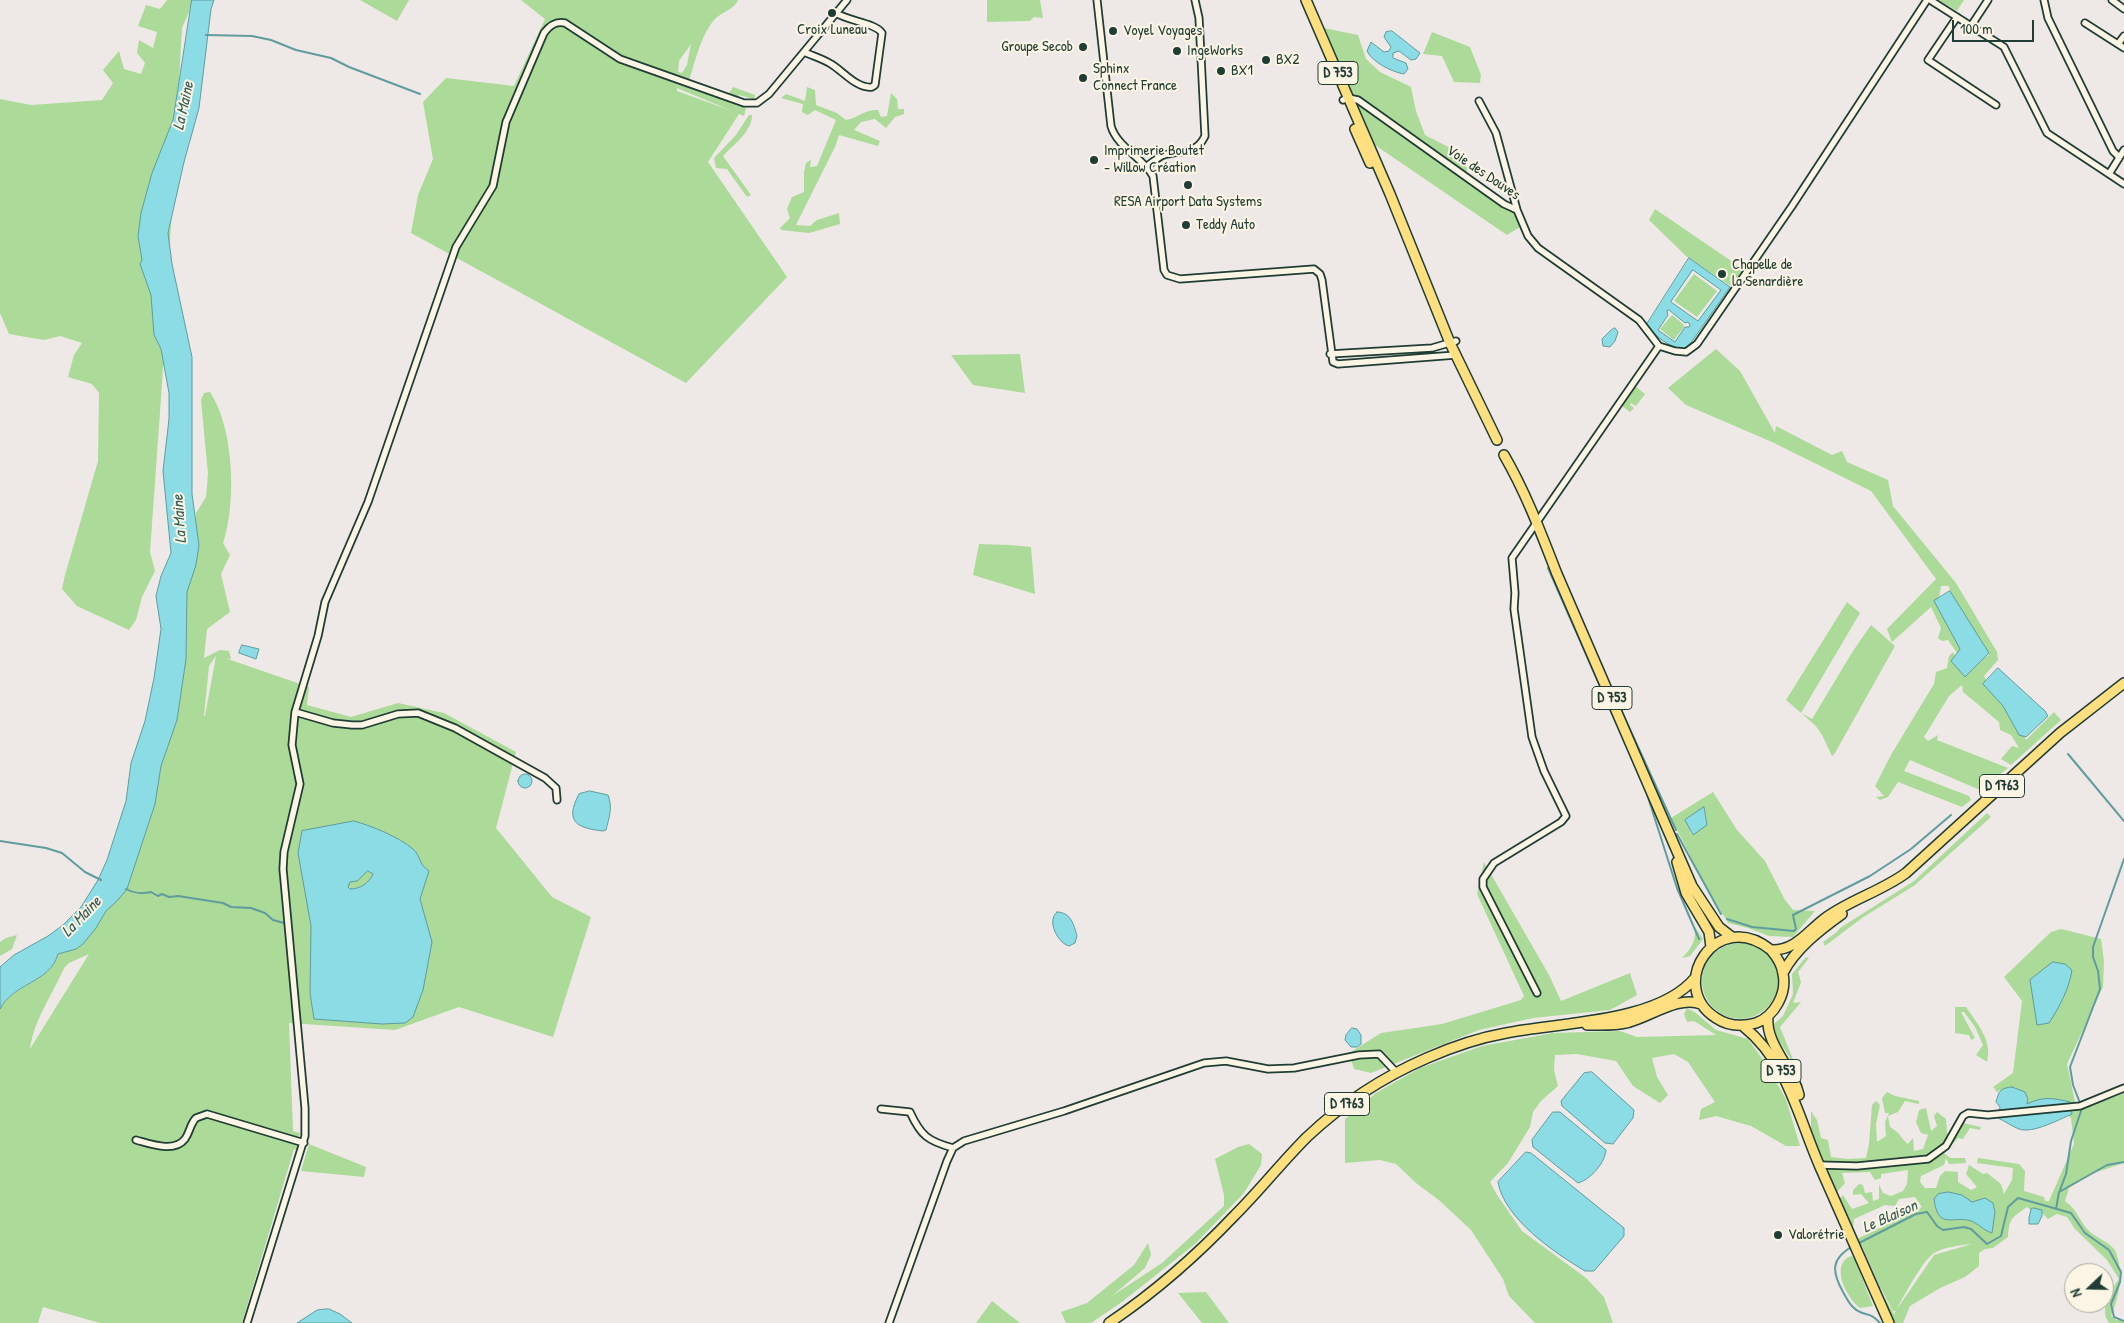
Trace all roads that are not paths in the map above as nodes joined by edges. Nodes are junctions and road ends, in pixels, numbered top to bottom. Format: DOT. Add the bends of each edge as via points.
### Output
graph roads {
  1 [pos="847,0"];
  2 [pos="1097,0"];
  3 [pos="1195,0"];
  4 [pos="1300,0"];
  5 [pos="1306,0"];
  6 [pos="1929,0"];
  7 [pos="1988,0"];
  8 [pos="2044,0"];
  9 [pos="2112,0"];
  10 [pos="2124,9"];
  11 [pos="836,13"];
  12 [pos="1957,17"];
  13 [pos="2085,23"];
  14 [pos="1971,26"];
  15 [pos="2124,36"];
  16 [pos="2121,46"];
  17 [pos="804,52"];
  18 [pos="1346,99"];
  19 [pos="1479,101"];
  20 [pos="1996,105"];
  21 [pos="2124,150"];
  22 [pos="2119,157"];
  23 [pos="1148,166"];
  24 [pos="2108,174"];
  25 [pos="2124,184"];
  26 [pos="1517,210"];
  27 [pos="1453,342"];
  28 [pos="1659,346"];
  29 [pos="1330,354"];
  30 [pos="1456,355"];
  31 [pos="1497,440"];
  32 [pos="1536,526"];
  33 [pos="2124,683"];
  34 [pos="295,712"];
  35 [pos="556,800"];
  36 [pos="1666,823"];
  37 [pos="1880,889"];
  38 [pos="1732,937"];
  39 [pos="1711,947"];
  40 [pos="1772,950"];
  41 [pos="1784,973"];
  42 [pos="1695,978"];
  43 [pos="1537,993"];
  44 [pos="1701,1004"];
  45 [pos="1768,1016"];
  46 [pos="1554,1025"];
  47 [pos="1743,1026"];
  48 [pos="1396,1072"];
  49 [pos="2124,1088"];
  50 [pos="881,1109"];
  51 [pos="1805,1125"];
  52 [pos="136,1140"];
  53 [pos="304,1143"];
  54 [pos="953,1148"];
  55 [pos="1820,1165"];
  56 [pos="247,1323"];
  57 [pos="889,1323"];
  58 [pos="1109,1323"];
  59 [pos="1889,1323"];
  1 -- 11 [label="street"];
  2 -- 23 [label="street" via="1111,126 1117,139"];
  3 -- 23 [label="street" via="1199,18 1205,136 1192,151 1162,155"];
  4 -- 18 [label="main road, D 753"];
  5 -- 18 [label="main road, D 753"];
  6 -- 12 [label="street"];
  6 -- 28 [label="street" via="1697,344 1686,352"];
  7 -- 14 [label="street"];
  8 -- 22 [label="street" via="2048,18 2113,151"];
  9 -- 10 [label="street"];
  11 -- 17 [label="street"];
  11 -- 17 [label="street" via="877,28 882,33 875,85 868,88 829,63"];
  12 -- 14 [label="street"];
  12 -- 20 [label="street" via="1928,60"];
  13 -- 16 [label="street"];
  14 -- 24 [label="street" via="2004,47 2047,133"];
  15 -- 16 [label="street"];
  17 -- 34 [label="street" via="769,94 757,103 748,104 620,59 565,22 554,24 544,32 506,122 493,186 456,247 368,502 328,593 316,646"];
  18 -- 26 [label="street, Voie des Douves" via="1358,100"];
  18 -- 27 [label="main road, D 753"];
  19 -- 26 [label="street" via="1496,132"];
  21 -- 22 [label="street"];
  22 -- 24 [label="street"];
  23 -- 29 [label="street" via="1155,182 1167,275 1180,279 1314,269 1322,280"];
  24 -- 25 [label="street"];
  26 -- 28 [label="street, Voie des Douves" via="1528,236 1538,248 1639,320"];
  27 -- 29 [label="street" via="1432,348"];
  27 -- 30 [label="main road, D 753"];
  27 -- 31 [label="main road, D 753"];
  28 -- 32 [label="street"];
  29 -- 30 [label="street" via="1332,362 1338,364"];
  30 -- 31 [label="main road, D 753"];
  31 -- 32 [label="main road, D 753"];
  32 -- 36 [label="main road, D 753"];
  32 -- 43 [label="street" via="1512,558 1514,609 1532,736 1544,771 1566,816 1494,864 1483,879 1483,887"];
  33 -- 37 [label="main road, D 1763" via="2060,733 1906,873"];
  34 -- 35 [label="street" via="352,725 398,714 418,713 455,728 545,778 556,788"];
  34 -- 53 [label="street" via="292,745 300,784 283,869 305,1108"];
  36 -- 38 [label="main road, D 753" via="1692,886 1719,927"];
  36 -- 39 [label="main road, D 753" via="1682,883 1709,932"];
  37 -- 40 [label="main road, D 1763" via="1826,918 1795,944"];
  37 -- 41 [label="main road, D 1763" via="1827,925 1793,958"];
  38 -- 39 [label="main road"];
  38 -- 40 [label="main road" via="1748,937"];
  39 -- 42 [label="main road" via="1704,955"];
  40 -- 41 [label="main road"];
  41 -- 45 [label="main road" via="1781,999"];
  42 -- 44 [label="main road"];
  42 -- 46 [label="main road, D 1763" via="1679,993 1633,1012"];
  44 -- 46 [label="main road, D 1763" via="1694,1001 1680,1003 1624,1023"];
  44 -- 47 [label="main road" via="1710,1015 1721,1021"];
  45 -- 47 [label="main road"];
  45 -- 51 [label="main road, D 753" via="1769,1034 1798,1091"];
  46 -- 48 [label="main road, D 1763" via="1465,1043"];
  47 -- 51 [label="main road, D 753" via="1760,1040 1779,1066"];
  48 -- 54 [label="street" via="1379,1054 1294,1068 1268,1068 1226,1061 1204,1063 973,1138"];
  48 -- 58 [label="main road, D 1763" via="1322,1124 1205,1246"];
  49 -- 55 [label="street" via="2080,1106 1968,1113 1946,1146 1928,1158 1864,1166"];
  50 -- 54 [label="street" via="910,1112 920,1131 929,1139"];
  51 -- 55 [label="main road, D 753"];
  52 -- 53 [label="street" via="157,1146 176,1145 184,1140 196,1118 207,1114"];
  53 -- 56 [label="street"];
  54 -- 57 [label="street"];
  55 -- 59 [label="main road, D 753"];
}
